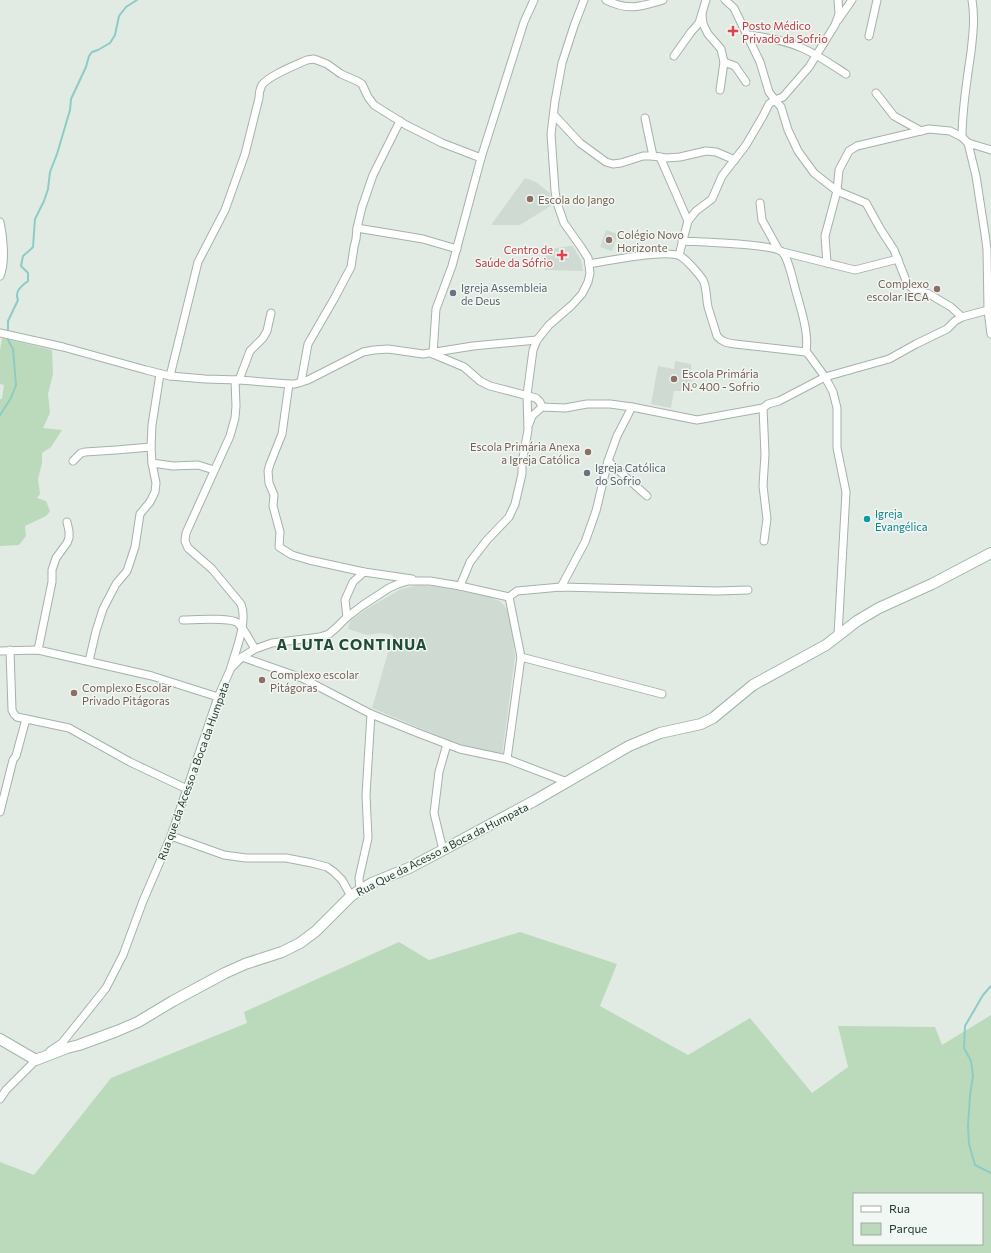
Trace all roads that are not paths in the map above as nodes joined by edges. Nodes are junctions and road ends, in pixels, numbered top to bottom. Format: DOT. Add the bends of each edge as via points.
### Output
graph roads {
  1 [pos="534,0"];
  2 [pos="584,0"];
  3 [pos="606,0"];
  4 [pos="663,0"];
  5 [pos="706,0"];
  6 [pos="725,0"];
  7 [pos="838,0"];
  8 [pos="852,0"];
  9 [pos="877,0"];
  10 [pos="972,0"];
  11 [pos="702,15"];
  12 [pos="835,25"];
  13 [pos="747,35"];
  14 [pos="869,36"];
  15 [pos="816,55"];
  16 [pos="674,56"];
  17 [pos="724,62"];
  18 [pos="846,74"];
  19 [pos="746,82"];
  20 [pos="720,90"];
  21 [pos="876,94"];
  22 [pos="775,100"];
  23 [pos="554,115"];
  24 [pos="645,118"];
  25 [pos="400,121"];
  26 [pos="921,131"];
  27 [pos="962,137"];
  28 [pos="968,144"];
  29 [pos="991,150"];
  30 [pos="657,156"];
  31 [pos="481,158"];
  32 [pos="735,160"];
  33 [pos="837,191"];
  34 [pos="760,203"];
  35 [pos="688,221"];
  36 [pos="0,222"];
  37 [pos="357,228"];
  38 [pos="682,241"];
  39 [pos="457,249"];
  40 [pos="780,251"];
  41 [pos="679,255"];
  42 [pos="898,259"];
  43 [pos="827,263"];
  44 [pos="589,264"];
  45 [pos="0,276"];
  46 [pos="988,310"];
  47 [pos="271,313"];
  48 [pos="962,317"];
  49 [pos="0,333"];
  50 [pos="991,334"];
  51 [pos="537,340"];
  52 [pos="806,352"];
  53 [pos="433,354"];
  54 [pos="160,374"];
  55 [pos="170,376"];
  56 [pos="825,377"];
  57 [pos="237,380"];
  58 [pos="300,382"];
  59 [pos="289,384"];
  60 [pos="527,395"];
  61 [pos="542,407"];
  62 [pos="632,407"];
  63 [pos="763,408"];
  64 [pos="528,430"];
  65 [pos="151,447"];
  66 [pos="73,461"];
  67 [pos="608,461"];
  68 [pos="152,463"];
  69 [pos="214,470"];
  70 [pos="647,496"];
  71 [pos="67,522"];
  72 [pos="764,541"];
  73 [pos="991,553"];
  74 [pos="364,572"];
  75 [pos="419,580"];
  76 [pos="460,586"];
  77 [pos="561,588"];
  78 [pos="748,590"];
  79 [pos="509,597"];
  80 [pos="347,617"];
  81 [pos="182,620"];
  82 [pos="242,627"];
  83 [pos="838,635"];
  84 [pos="255,649"];
  85 [pos="10,650"];
  86 [pos="38,650"];
  87 [pos="0,651"];
  88 [pos="521,657"];
  89 [pos="242,658"];
  90 [pos="89,661"];
  91 [pos="231,668"];
  92 [pos="662,694"];
  93 [pos="218,698"];
  94 [pos="372,714"];
  95 [pos="26,719"];
  96 [pos="447,744"];
  97 [pos="507,759"];
  98 [pos="567,782"];
  99 [pos="187,789"];
  100 [pos="0,812"];
  101 [pos="171,836"];
  102 [pos="443,850"];
  103 [pos="360,890"];
  104 [pos="351,896"];
  105 [pos="0,1039"];
  106 [pos="36,1060"];
  107 [pos="0,1099"];
  1 -- 31 [label="street" via="524,22"];
  2 -- 23 [label="street" via="562,63"];
  3 -- 4 [label="street" via="631,8"];
  5 -- 11 [label="street"];
  6 -- 13 [label="street" via="734,8"];
  7 -- 12 [label="street" via="839,14"];
  8 -- 12 [label="street"];
  9 -- 14 [label="street"];
  10 -- 27 [label="street" via="973,27"];
  11 -- 16 [label="street" via="699,23"];
  11 -- 17 [label="street" via="708,34 721,49"];
  12 -- 15 [label="street"];
  13 -- 15 [label="street" via="801,47"];
  13 -- 22 [label="street" via="760,62 769,92"];
  15 -- 18 [label="street"];
  15 -- 22 [label="street" via="783,97"];
  17 -- 19 [label="street" via="735,66"];
  17 -- 20 [label="street"];
  21 -- 26 [label="street" via="894,116"];
  22 -- 32 [label="street" via="769,104"];
  22 -- 33 [label="street" via="781,107 798,151 814,172"];
  23 -- 30 [label="street" via="580,143 606,162 613,164 643,156"];
  23 -- 44 [label="street" via="551,134 556,203 564,223 585,253"];
  24 -- 30 [label="street"];
  25 -- 31 [label="street" via="442,143"];
  25 -- 37 [label="street" via="373,175"];
  25 -- 55 [label="street" via="374,105 362,84 314,59 269,78 263,84 238,175 225,210 198,262"];
  26 -- 27 [label="street" via="950,131"];
  26 -- 33 [label="street" via="856,146 849,151 839,170"];
  27 -- 28 [label="street"];
  28 -- 29 [label="street"];
  28 -- 46 [label="street" via="976,176 987,249"];
  30 -- 32 [label="street" via="680,157 706,151 716,152"];
  30 -- 35 [label="street"];
  31 -- 39 [label="street"];
  32 -- 35 [label="street" via="722,176 712,199"];
  33 -- 42 [label="street" via="866,203"];
  33 -- 43 [label="street" via="825,236"];
  34 -- 40 [label="street" via="762,220"];
  35 -- 38 [label="street"];
  36 -- 45 [label="street" via="3,240"];
  37 -- 39 [label="street" via="424,239"];
  37 -- 58 [label="street" via="351,268 308,344"];
  38 -- 40 [label="street" via="759,246"];
  38 -- 41 [label="street"];
  39 -- 53 [label="street" via="436,309"];
  40 -- 43 [label="street"];
  40 -- 52 [label="street" via="786,258 803,316 807,339"];
  41 -- 44 [label="street" via="622,258"];
  41 -- 52 [label="street" via="686,260 705,285 708,306 721,340 734,344"];
  42 -- 43 [label="street" via="855,270"];
  42 -- 48 [label="street" via="907,283 914,290 929,294"];
  44 -- 51 [label="street" via="588,282 582,294"];
  46 -- 48 [label="street"];
  46 -- 50 [label="street"];
  47 -- 57 [label="street" via="267,331 250,351"];
  48 -- 56 [label="street" via="948,329 889,359"];
  49 -- 54 [label="street" via="63,347"];
  51 -- 53 [label="street" via="473,346"];
  51 -- 60 [label="street" via="533,350"];
  52 -- 56 [label="street"];
  53 -- 58 [label="street" via="388,349 363,352"];
  53 -- 60 [label="street" via="464,366 490,386"];
  54 -- 55 [label="street"];
  54 -- 65 [label="street"];
  55 -- 57 [label="street"];
  56 -- 63 [label="street"];
  56 -- 83 [label="street" via="837,408 838,448 846,492"];
  57 -- 59 [label="street"];
  57 -- 69 [label="street" via="235,418 230,436"];
  58 -- 59 [label="street"];
  59 -- 74 [label="street" via="282,434 268,471 274,496 272,506 280,532 279,547 292,555 309,560"];
  60 -- 61 [label="street" via="536,398"];
  60 -- 64 [label="street"];
  61 -- 62 [label="street" via="565,408 587,404"];
  61 -- 64 [label="street" via="532,416"];
  62 -- 63 [label="street" via="697,420"];
  62 -- 67 [label="street"];
  63 -- 72 [label="street" via="763,486 767,519"];
  64 -- 76 [label="street" via="515,504 509,517 470,562"];
  65 -- 66 [label="street" via="85,452"];
  65 -- 68 [label="street"];
  67 -- 70 [label="street"];
  67 -- 77 [label="street" via="591,527"];
  68 -- 69 [label="street" via="173,466 198,465"];
  68 -- 90 [label="street" via="155,492 140,514 135,547 127,571 116,584 103,609"];
  69 -- 82 [label="street" via="186,533 185,541 188,548 212,569 242,604"];
  71 -- 86 [label="street" via="69,538 56,558 52,570 52,582"];
  73 -- 83 [label="street, Rua Que da Acesso a Boca da Humpata" via="879,608"];
  74 -- 75 [label="street"];
  74 -- 80 [label="street" via="353,582 345,600"];
  75 -- 76 [label="street"];
  75 -- 80 [label="street, Rua que da Acesso a Boca da Humpata" via="389,588"];
  76 -- 79 [label="street"];
  77 -- 78 [label="street"];
  77 -- 79 [label="street" via="517,591"];
  79 -- 88 [label="street"];
  80 -- 84 [label="street, Rua que da Acesso a Boca da Humpata" via="329,634 286,640"];
  81 -- 82 [label="street" via="228,621 236,622"];
  82 -- 84 [label="street"];
  82 -- 91 [label="street"];
  83 -- 98 [label="street, Rua Que da Acesso a Boca da Humpata" via="826,645 753,685 713,718 701,724 648,738"];
  84 -- 89 [label="street, Rua que da Acesso a Boca da Humpata"];
  85 -- 86 [label="street"];
  85 -- 87 [label="street"];
  85 -- 95 [label="street" via="12,710 17,717"];
  86 -- 90 [label="street"];
  88 -- 92 [label="street"];
  88 -- 97 [label="street"];
  89 -- 91 [label="street, Rua que da Acesso a Boca da Humpata"];
  89 -- 94 [label="street" via="302,678"];
  90 -- 93 [label="street" via="152,676"];
  91 -- 93 [label="street, Rua que da Acesso a Boca da Humpata"];
  93 -- 99 [label="street, Rua que da Acesso a Boca da Humpata"];
  94 -- 96 [label="street"];
  94 -- 103 [label="street" via="366,795 368,838 359,878"];
  95 -- 99 [label="street" via="69,728 130,762"];
  95 -- 100 [label="street"];
  96 -- 97 [label="street"];
  96 -- 102 [label="street" via="439,772 434,813"];
  97 -- 98 [label="street"];
  98 -- 102 [label="street, Rua Que da Acesso a Boca da Humpata"];
  99 -- 101 [label="street, Rua que da Acesso a Boca da Humpata"];
  101 -- 104 [label="street" via="224,855 286,858 327,867 342,880"];
  101 -- 106 [label="street, Rua que da Acesso a Boca da Humpata" via="123,955 106,988 62,1044"];
  102 -- 103 [label="street, Rua Que da Acesso a Boca da Humpata"];
  103 -- 104 [label="street, Rua Que da Acesso a Boca da Humpata"];
  104 -- 106 [label="street, Rua Que da Acesso a Boca da Humpata" via="316,931 300,943 232,970 117,1032"];
  105 -- 106 [label="street"];
  106 -- 107 [label="street, Rua que da Acesso a Boca da Humpata"];
}
